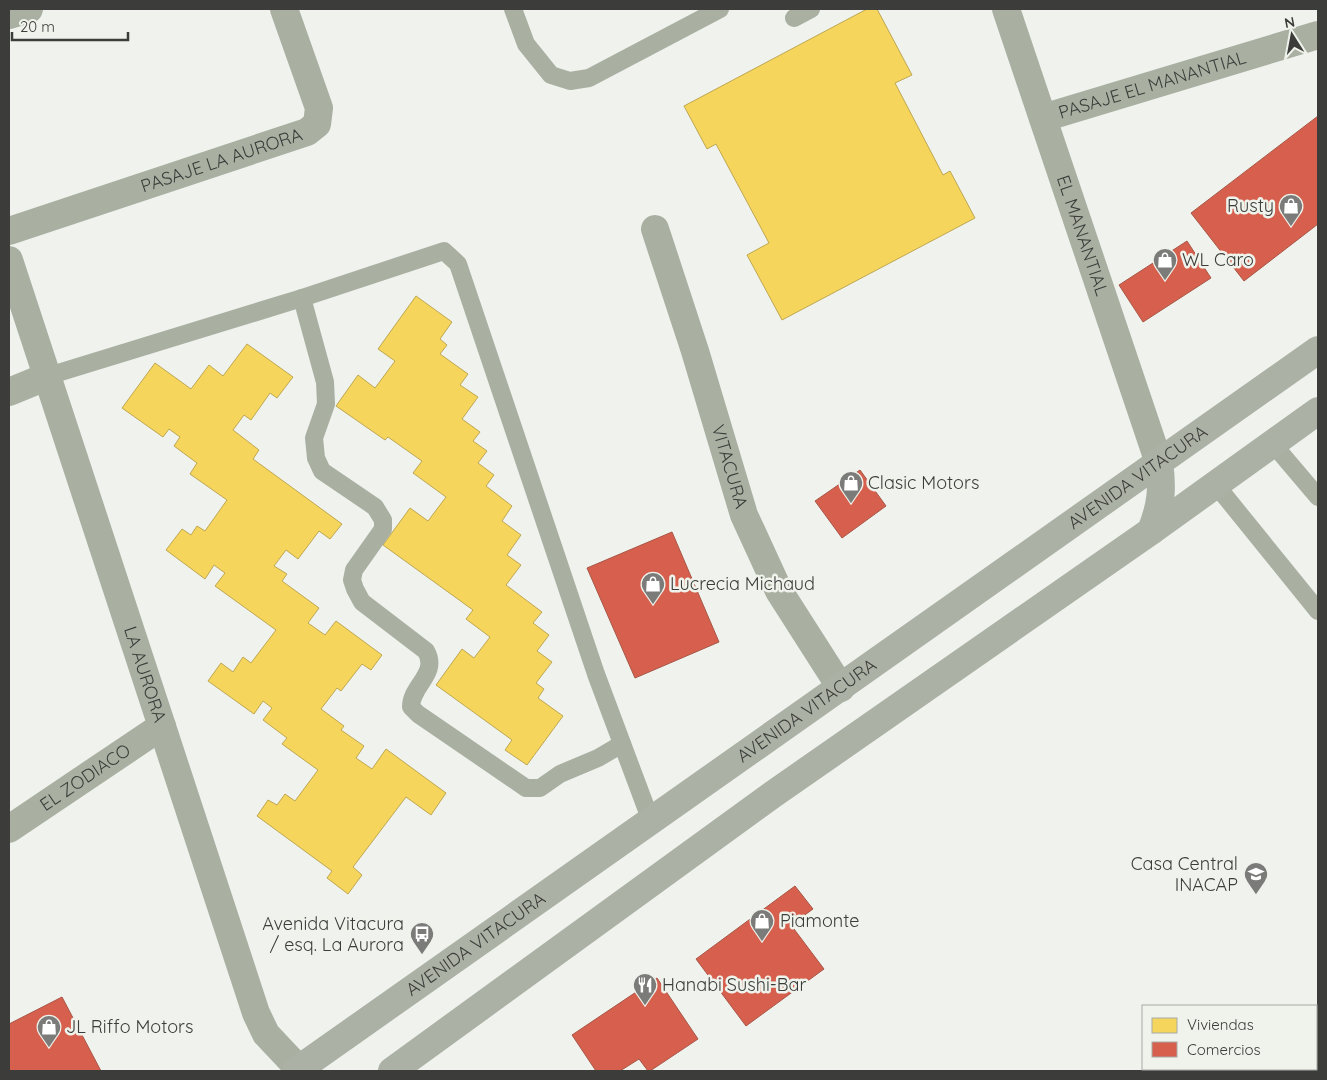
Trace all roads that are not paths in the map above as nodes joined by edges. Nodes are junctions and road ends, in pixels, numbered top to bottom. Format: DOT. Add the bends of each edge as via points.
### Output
graph roads {
  1 [pos="28,9"];
  2 [pos="284,9"];
  3 [pos="513,9"];
  4 [pos="720,9"];
  5 [pos="811,9"];
  6 [pos="1006,9"];
  7 [pos="9,15"];
  8 [pos="794,18"];
  9 [pos="1318,35"];
  10 [pos="1043,118"];
  11 [pos="654,229"];
  12 [pos="9,231"];
  13 [pos="9,260"];
  14 [pos="302,298"];
  15 [pos="1318,350"];
  16 [pos="48,376"];
  17 [pos="9,392"];
  18 [pos="1318,411"];
  19 [pos="1273,444"];
  20 [pos="1159,463"];
  21 [pos="1216,484"];
  22 [pos="1318,497"];
  23 [pos="1151,531"];
  24 [pos="1318,611"];
  25 [pos="841,688"];
  26 [pos="162,726"];
  27 [pos="622,744"];
  28 [pos="652,821"];
  29 [pos="9,829"];
  30 [pos="301,1071"];
  31 [pos="392,1071"];
  1 -- 7 [label="street"];
  2 -- 12 [label="street, PASAJE LA AURORA" via="319,108 317,124 307,132"];
  3 -- 4 [label="lane" via="526,44 551,75 570,81 589,78"];
  5 -- 8 [label="lane"];
  6 -- 10 [label="street, EL MANANTIAL"];
  9 -- 10 [label="street, PASAJE EL MANANTIAL"];
  10 -- 20 [label="street, EL MANANTIAL"];
  11 -- 25 [label="street, VITACURA" via="744,515 779,591"];
  13 -- 16 [label="street, LA AURORA"];
  14 -- 16 [label="lane"];
  14 -- 27 [label="lane" via="444,251 458,264"];
  14 -- 27 [label="lane" via="324,382 326,404 314,438 316,458 322,471 375,507 383,520 384,529 354,570 352,580 355,589 362,602 426,651 431,659 430,669 411,699 411,707 526,788 540,788 560,774"];
  15 -- 20 [label="main road, AVENIDA VITACURA"];
  16 -- 17 [label="street"];
  16 -- 26 [label="street, LA AURORA"];
  18 -- 19 [label="main road"];
  19 -- 21 [label="main road"];
  19 -- 22 [label="lane"];
  20 -- 23 [label="main road" via="1162,494 1159,513"];
  20 -- 25 [label="main road, AVENIDA VITACURA"];
  21 -- 23 [label="main road"];
  21 -- 24 [label="lane"];
  23 -- 31 [label="main road" via="772,795"];
  25 -- 28 [label="main road, AVENIDA VITACURA"];
  26 -- 29 [label="street, EL ZODIACO"];
  26 -- 30 [label="street, LA AURORA" via="256,1013 266,1034"];
  27 -- 28 [label="lane"];
  28 -- 30 [label="main road, AVENIDA VITACURA"];
}
